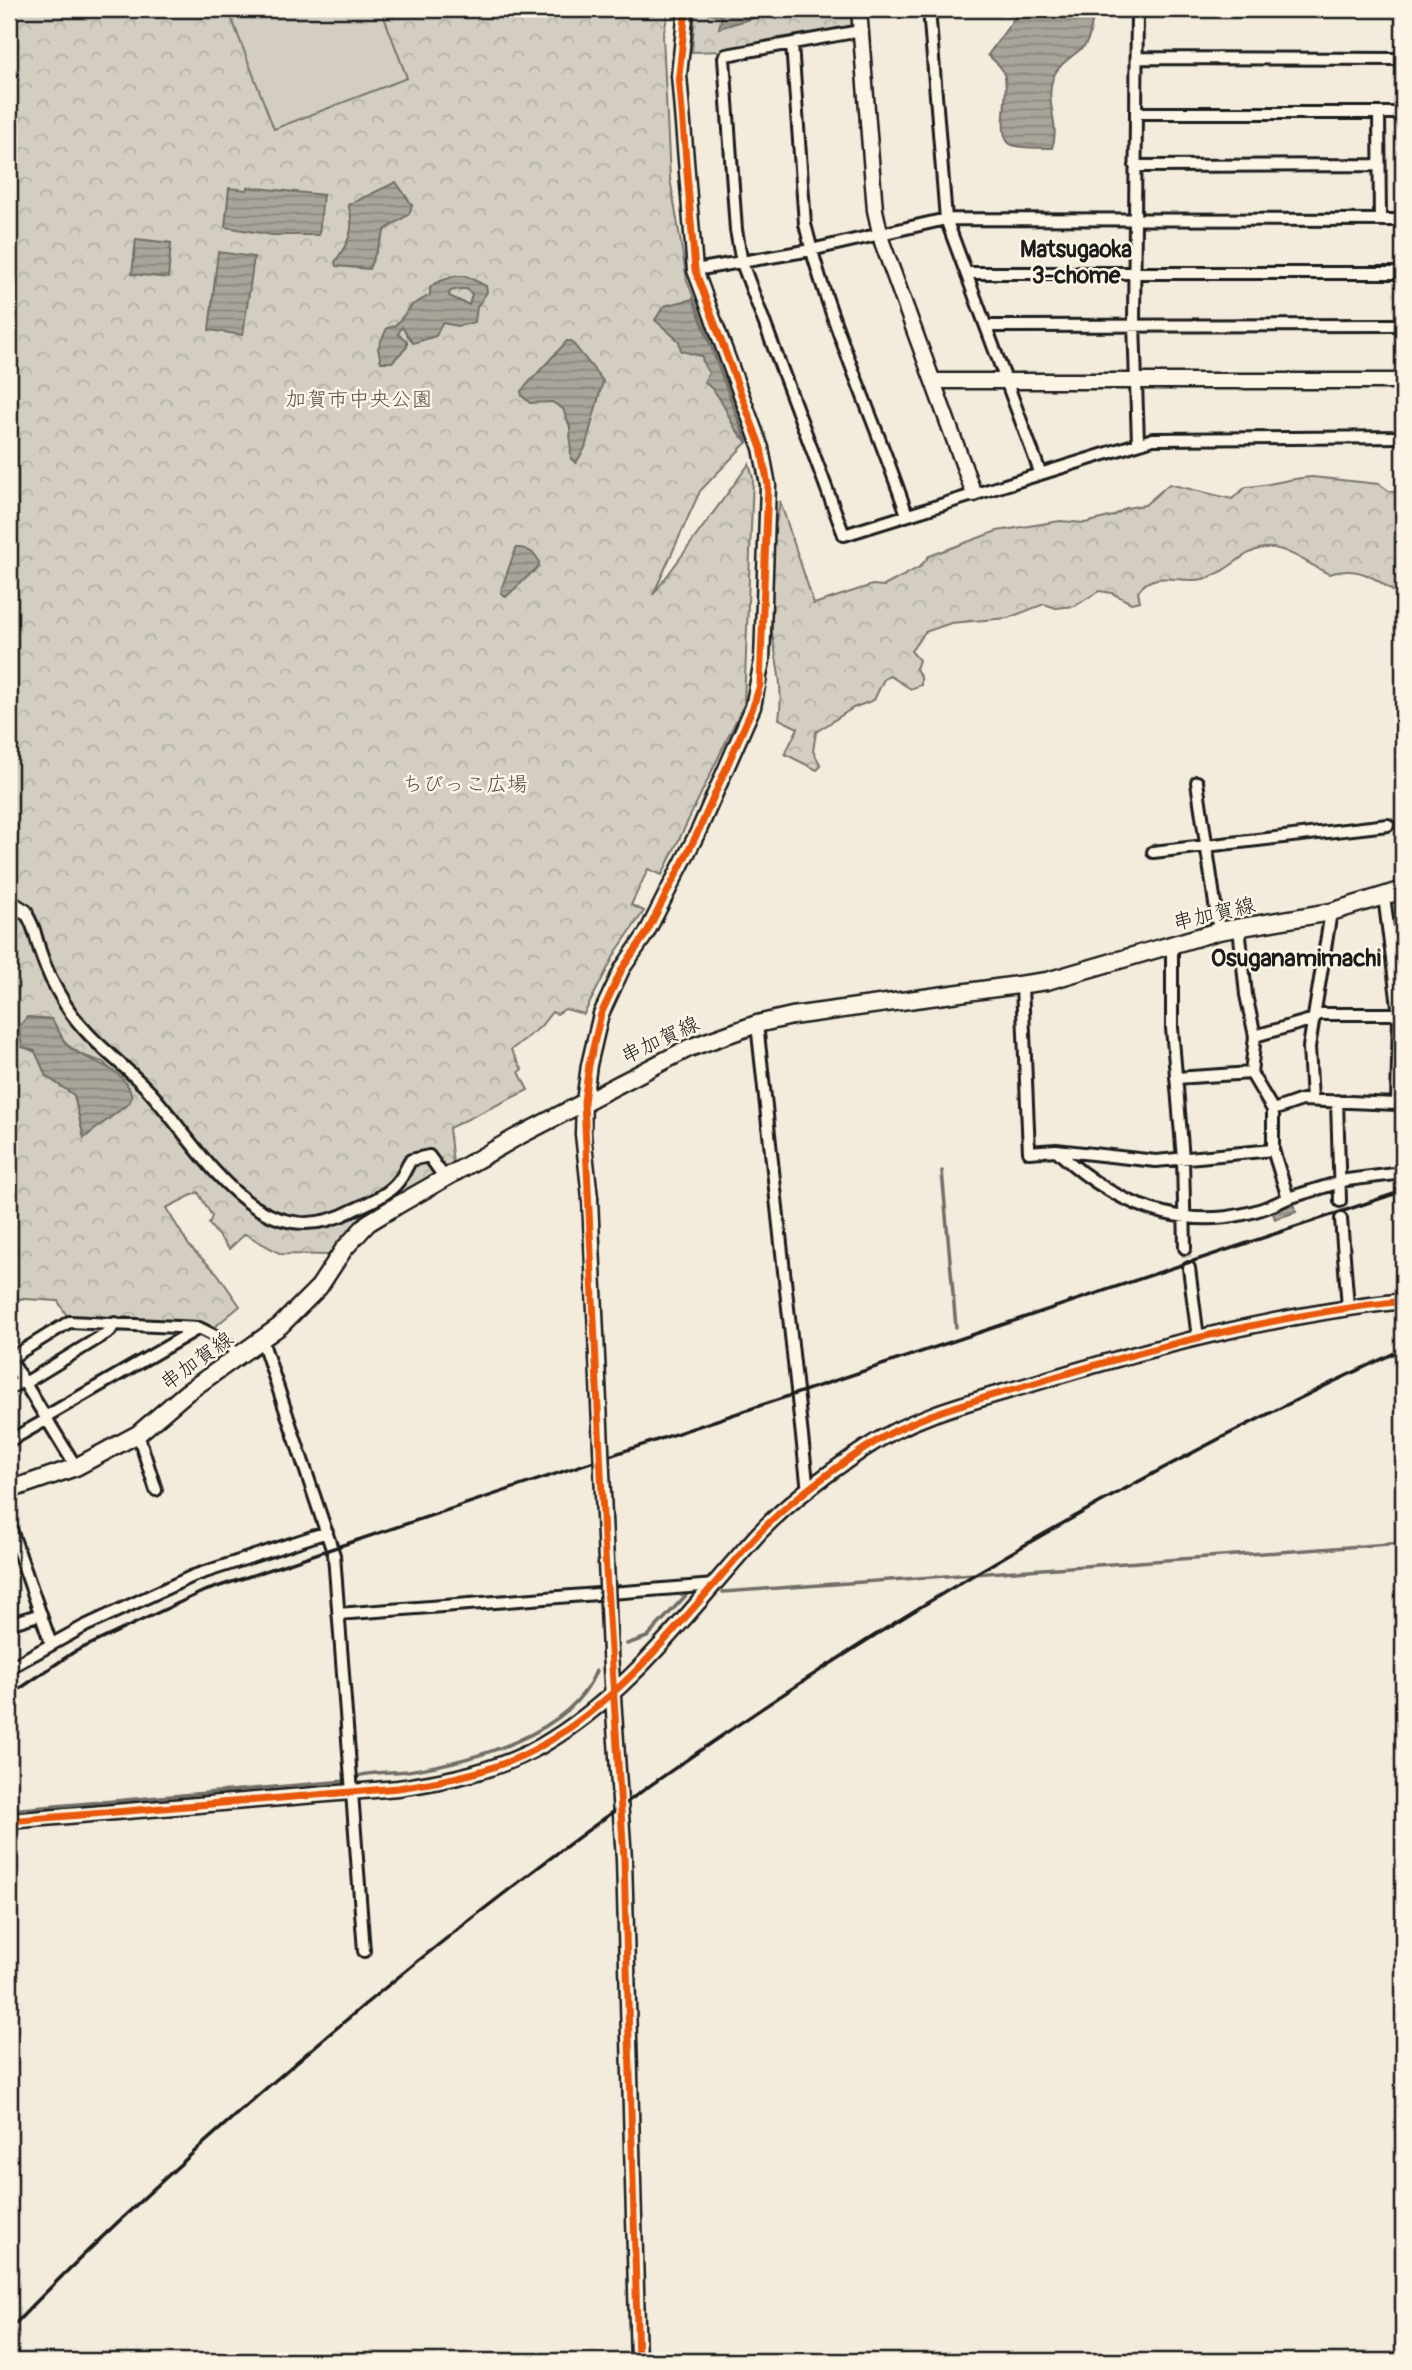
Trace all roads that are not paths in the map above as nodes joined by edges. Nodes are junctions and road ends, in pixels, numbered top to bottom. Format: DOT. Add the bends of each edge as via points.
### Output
graph roads {
  1 [pos="686,9"];
  2 [pos="859,9"];
  3 [pos="929,9"];
  4 [pos="1137,9"];
  5 [pos="860,32"];
  6 [pos="792,44"];
  7 [pos="1137,58"];
  8 [pos="1403,59"];
  9 [pos="1136,113"];
  10 [pos="1379,113"];
  11 [pos="1403,113"];
  12 [pos="1379,165"];
  13 [pos="1135,166"];
  14 [pos="946,219"];
  15 [pos="1135,220"];
  16 [pos="1380,220"];
  17 [pos="1403,220"];
  18 [pos="880,234"];
  19 [pos="811,250"];
  20 [pos="742,263"];
  21 [pos="695,270"];
  22 [pos="1403,272"];
  23 [pos="968,273"];
  24 [pos="1135,273"];
  25 [pos="1134,323"];
  26 [pos="1403,325"];
  27 [pos="987,326"];
  28 [pos="1006,379"];
  29 [pos="1135,380"];
  30 [pos="934,381"];
  31 [pos="1403,381"];
  32 [pos="1403,437"];
  33 [pos="1138,442"];
  34 [pos="1041,472"];
  35 [pos="974,494"];
  36 [pos="907,515"];
  37 [pos="1197,782"];
  38 [pos="1388,825"];
  39 [pos="1205,847"];
  40 [pos="1153,852"];
  41 [pos="1403,890"];
  42 [pos="1384,896"];
  43 [pos="9,902"];
  44 [pos="25,912"];
  45 [pos="1331,912"];
  46 [pos="1239,927"];
  47 [pos="1219,931"];
  48 [pos="1172,945"];
  49 [pos="1022,986"];
  50 [pos="1401,1014"];
  51 [pos="1315,1016"];
  52 [pos="757,1024"];
  53 [pos="1255,1036"];
  54 [pos="1251,1073"];
  55 [pos="1176,1078"];
  56 [pos="1312,1100"];
  57 [pos="1337,1101"];
  58 [pos="584,1102"];
  59 [pos="1400,1104"];
  60 [pos="1273,1110"];
  61 [pos="1056,1150"];
  62 [pos="1273,1150"];
  63 [pos="1183,1159"];
  64 [pos="1403,1173"];
  65 [pos="445,1178"];
  66 [pos="1339,1182"];
  67 [pos="1288,1198"];
  68 [pos="1340,1201"];
  69 [pos="1186,1219"];
  70 [pos="1341,1219"];
  71 [pos="1185,1248"];
  72 [pos="1189,1268"];
  73 [pos="1403,1301"];
  74 [pos="1348,1307"];
  75 [pos="115,1322"];
  76 [pos="199,1328"];
  77 [pos="1198,1338"];
  78 [pos="262,1340"];
  79 [pos="238,1356"];
  80 [pos="10,1359"];
  81 [pos="24,1381"];
  82 [pos="9,1390"];
  83 [pos="46,1418"];
  84 [pos="138,1434"];
  85 [pos="9,1441"];
  86 [pos="76,1467"];
  87 [pos="9,1490"];
  88 [pos="156,1490"];
  89 [pos="808,1491"];
  90 [pos="9,1524"];
  91 [pos="327,1532"];
  92 [pos="22,1561"];
  93 [pos="9,1566"];
  94 [pos="715,1585"];
  95 [pos="41,1614"];
  96 [pos="338,1614"];
  97 [pos="9,1624"];
  98 [pos="51,1644"];
  99 [pos="9,1668"];
  100 [pos="612,1693"];
  101 [pos="352,1792"];
  102 [pos="9,1821"];
  103 [pos="364,1951"];
  104 [pos="638,2361"];
  1 -- 21 [label="street" via="679,75"];
  2 -- 5 [label="street"];
  3 -- 14 [label="street"];
  4 -- 7 [label="street"];
  5 -- 6 [label="street"];
  5 -- 18 [label="street"];
  6 -- 19 [label="street" via="805,224"];
  6 -- 20 [label="street" via="724,58"];
  7 -- 8 [label="street"];
  7 -- 9 [label="street"];
  9 -- 10 [label="street"];
  9 -- 13 [label="street"];
  10 -- 11 [label="street"];
  10 -- 12 [label="street"];
  12 -- 13 [label="street"];
  12 -- 16 [label="street"];
  13 -- 15 [label="street"];
  14 -- 15 [label="street"];
  14 -- 18 [label="street"];
  14 -- 23 [label="street"];
  15 -- 16 [label="street"];
  15 -- 24 [label="street"];
  16 -- 17 [label="street"];
  18 -- 19 [label="street"];
  18 -- 30 [label="street"];
  19 -- 20 [label="street"];
  19 -- 36 [label="street"];
  20 -- 21 [label="street"];
  20 -- 36 [label="street" via="842,533"];
  21 -- 58 [label="street" via="761,449 768,485 760,685 699,830 601,1014"];
  22 -- 24 [label="street"];
  23 -- 24 [label="street"];
  23 -- 27 [label="street"];
  24 -- 25 [label="street"];
  25 -- 26 [label="street"];
  25 -- 27 [label="street"];
  25 -- 29 [label="street"];
  27 -- 28 [label="street"];
  28 -- 29 [label="street"];
  28 -- 30 [label="street"];
  28 -- 34 [label="street"];
  29 -- 31 [label="street"];
  29 -- 33 [label="street"];
  30 -- 35 [label="street"];
  32 -- 33 [label="street"];
  33 -- 34 [label="street"];
  34 -- 35 [label="street"];
  35 -- 36 [label="street"];
  37 -- 39 [label="street"];
  38 -- 39 [label="street"];
  39 -- 40 [label="street"];
  39 -- 47 [label="street"];
  41 -- 42 [label="main road, 串加賀線"];
  42 -- 45 [label="main road, 串加賀線"];
  42 -- 50 [label="street"];
  43 -- 44 [label="street"];
  44 -- 65 [label="street" via="32,920 51,977 78,1023 149,1091 217,1173 255,1209 297,1222 327,1222 385,1193 397,1184 411,1160 429,1156"];
  45 -- 46 [label="main road, 串加賀線"];
  45 -- 51 [label="street"];
  46 -- 47 [label="main road, 串加賀線"];
  46 -- 53 [label="street"];
  47 -- 48 [label="main road, 串加賀線"];
  48 -- 49 [label="main road, 串加賀線"];
  48 -- 55 [label="street"];
  49 -- 52 [label="main road, 串加賀線"];
  49 -- 61 [label="street" via="1029,1152"];
  50 -- 51 [label="street"];
  50 -- 59 [label="street"];
  51 -- 53 [label="street"];
  51 -- 56 [label="street" via="1309,1047"];
  52 -- 58 [label="main road, 串加賀線" via="689,1048"];
  52 -- 89 [label="street"];
  53 -- 54 [label="street"];
  54 -- 55 [label="street"];
  54 -- 60 [label="street"];
  55 -- 63 [label="street"];
  56 -- 57 [label="street"];
  56 -- 60 [label="street"];
  57 -- 59 [label="street"];
  57 -- 66 [label="street"];
  58 -- 65 [label="main road, 串加賀線"];
  58 -- 100 [label="street, bridge"];
  60 -- 62 [label="street"];
  61 -- 63 [label="street" via="1126,1160"];
  61 -- 69 [label="street" via="1142,1208"];
  62 -- 63 [label="street"];
  62 -- 67 [label="street"];
  63 -- 69 [label="street"];
  64 -- 66 [label="street"];
  65 -- 78 [label="main road, 串加賀線" via="368,1223 298,1311"];
  66 -- 67 [label="street"];
  66 -- 68 [label="street"];
  67 -- 69 [label="street" via="1240,1216"];
  69 -- 71 [label="street"];
  70 -- 74 [label="street"];
  72 -- 77 [label="street"];
  73 -- 74 [label="street"];
  74 -- 77 [label="street"];
  75 -- 76 [label="street"];
  75 -- 80 [label="street" via="69,1322"];
  75 -- 81 [label="street" via="110,1331"];
  76 -- 79 [label="street" via="225,1341"];
  76 -- 83 [label="street"];
  77 -- 89 [label="street" via="943,1410 866,1447"];
  78 -- 79 [label="main road, 串加賀線"];
  78 -- 91 [label="street"];
  79 -- 84 [label="main road, 串加賀線"];
  80 -- 81 [label="street"];
  81 -- 82 [label="street"];
  81 -- 83 [label="street"];
  83 -- 85 [label="street"];
  83 -- 86 [label="street"];
  84 -- 86 [label="main road, 串加賀線"];
  84 -- 88 [label="street"];
  86 -- 87 [label="main road, 串加賀線"];
  89 -- 94 [label="street" via="762,1530"];
  90 -- 92 [label="street"];
  91 -- 96 [label="street" via="334,1555"];
  91 -- 98 [label="street" via="193,1576"];
  92 -- 93 [label="street"];
  92 -- 95 [label="street"];
  94 -- 96 [label="street"];
  94 -- 100 [label="street"];
  95 -- 97 [label="street"];
  95 -- 98 [label="street"];
  96 -- 101 [label="street"];
  98 -- 99 [label="street"];
  100 -- 101 [label="street" via="565,1730 516,1758 452,1779"];
  100 -- 104 [label="street" via="625,1872"];
  101 -- 102 [label="street"];
  101 -- 103 [label="street"];
}
